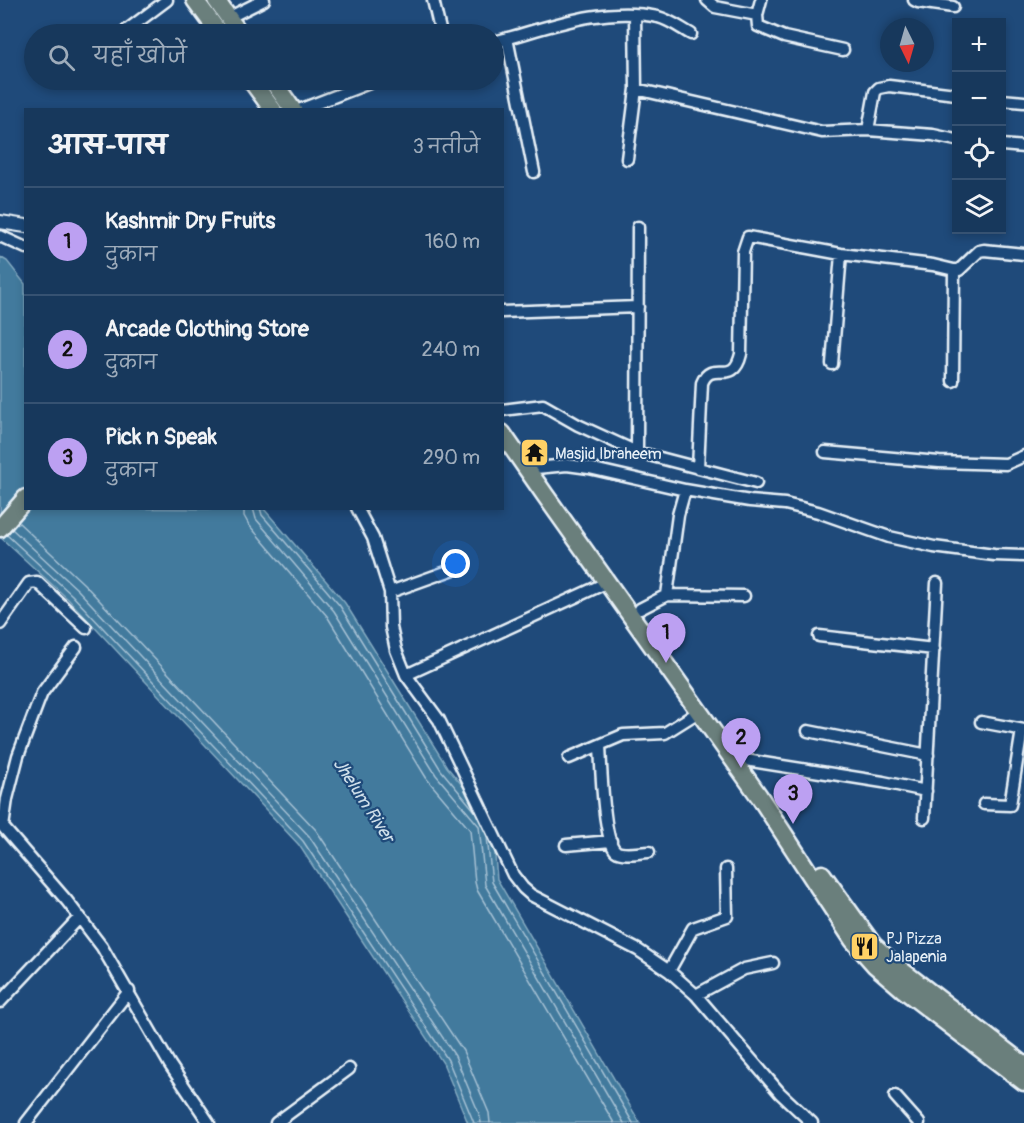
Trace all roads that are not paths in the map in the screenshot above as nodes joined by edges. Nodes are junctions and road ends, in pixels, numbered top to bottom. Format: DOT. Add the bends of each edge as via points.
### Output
graph roads {
  1 [pos="167,0"];
  2 [pos="195,0"];
  3 [pos="216,0"];
  4 [pos="264,0"];
  5 [pos="433,0"];
  6 [pos="609,0"];
  7 [pos="707,0"];
  8 [pos="761,0"];
  9 [pos="914,0"];
  10 [pos="953,7"];
  11 [pos="610,13"];
  12 [pos="635,15"];
  13 [pos="757,15"];
  14 [pos="228,18"];
  15 [pos="135,24"];
  16 [pos="212,24"];
  17 [pos="232,24"];
  18 [pos="439,24"];
  19 [pos="691,34"];
  20 [pos="507,38"];
  21 [pos="504,39"];
  22 [pos="843,50"];
  23 [pos="636,89"];
  24 [pos="258,90"];
  25 [pos="279,90"];
  26 [pos="351,90"];
  27 [pos="952,93"];
  28 [pos="1006,100"];
  29 [pos="1024,102"];
  30 [pos="272,108"];
  31 [pos="292,108"];
  32 [pos="304,108"];
  33 [pos="868,130"];
  34 [pos="952,139"];
  35 [pos="1006,145"];
  36 [pos="1024,147"];
  37 [pos="627,159"];
  38 [pos="534,172"];
  39 [pos="0,222"];
  40 [pos="24,226"];
  41 [pos="638,227"];
  42 [pos="0,236"];
  43 [pos="24,247"];
  44 [pos="841,254"];
  45 [pos="1024,254"];
  46 [pos="954,270"];
  47 [pos="638,307"];
  48 [pos="504,312"];
  49 [pos="832,364"];
  50 [pos="953,381"];
  51 [pos="504,410"];
  52 [pos="504,422"];
  53 [pos="507,447"];
  54 [pos="637,452"];
  55 [pos="825,452"];
  56 [pos="1024,456"];
  57 [pos="536,468"];
  58 [pos="698,468"];
  59 [pos="756,483"];
  60 [pos="685,490"];
  61 [pos="24,500"];
  62 [pos="358,510"];
  63 [pos="5,522"];
  64 [pos="1024,556"];
  65 [pos="457,568"];
  66 [pos="608,582"];
  67 [pos="938,583"];
  68 [pos="390,592"];
  69 [pos="667,595"];
  70 [pos="744,596"];
  71 [pos="640,609"];
  72 [pos="0,624"];
  73 [pos="86,628"];
  74 [pos="819,636"];
  75 [pos="76,647"];
  76 [pos="934,649"];
  77 [pos="406,675"];
  78 [pos="700,711"];
  79 [pos="981,722"];
  80 [pos="1023,730"];
  81 [pos="808,731"];
  82 [pos="600,745"];
  83 [pos="928,755"];
  84 [pos="569,758"];
  85 [pos="745,760"];
  86 [pos="926,791"];
  87 [pos="984,804"];
  88 [pos="924,818"];
  89 [pos="1,827"];
  90 [pos="611,840"];
  91 [pos="566,845"];
  92 [pos="649,852"];
  93 [pos="726,869"];
  94 [pos="80,917"];
  95 [pos="773,963"];
  96 [pos="669,970"];
  97 [pos="129,991"];
  98 [pos="696,995"];
  99 [pos="0,1002"];
  100 [pos="1024,1065"];
  101 [pos="349,1069"];
  102 [pos="1024,1082"];
  103 [pos="894,1096"];
  104 [pos="26,1123"];
  105 [pos="208,1123"];
  106 [pos="276,1123"];
  107 [pos="812,1123"];
  108 [pos="919,1123"];
  1 -- 15 [label="street"];
  2 -- 16 [label="main road"];
  3 -- 14 [label="main road"];
  4 -- 14 [label="street"];
  5 -- 18 [label="street"];
  6 -- 11 [label="street"];
  7 -- 13 [label="street" via="715,7"];
  8 -- 13 [label="street"];
  9 -- 10 [label="street"];
  11 -- 12 [label="street"];
  11 -- 20 [label="street"];
  12 -- 19 [label="street" via="658,17"];
  12 -- 23 [label="street"];
  13 -- 22 [label="street" via="758,26 784,37"];
  14 -- 17 [label="main road"];
  20 -- 21 [label="street"];
  20 -- 38 [label="street"];
  23 -- 33 [label="street" via="822,132"];
  23 -- 37 [label="street"];
  24 -- 30 [label="main road"];
  25 -- 31 [label="main road"];
  26 -- 32 [label="street"];
  27 -- 33 [label="street" via="879,88"];
  28 -- 29 [label="street"];
  33 -- 34 [label="street"];
  35 -- 36 [label="street"];
  39 -- 40 [label="street"];
  41 -- 47 [label="street"];
  42 -- 43 [label="street"];
  44 -- 46 [label="street"];
  44 -- 49 [label="street"];
  44 -- 58 [label="street" via="747,238 743,252 739,364 729,372 710,373 702,383"];
  45 -- 46 [label="street" via="979,251 959,270"];
  46 -- 50 [label="street"];
  47 -- 48 [label="street"];
  47 -- 54 [label="street"];
  51 -- 54 [label="street" via="543,405"];
  52 -- 57 [label="main road"];
  53 -- 66 [label="main road"];
  54 -- 58 [label="street"];
  55 -- 56 [label="street" via="1006,464"];
  57 -- 60 [label="street" via="576,466"];
  57 -- 71 [label="main road"];
  58 -- 59 [label="street"];
  60 -- 64 [label="street" via="785,504 934,547"];
  60 -- 69 [label="street"];
  61 -- 63 [label="main road"];
  62 -- 68 [label="street" via="373,538"];
  65 -- 68 [label="street"];
  66 -- 77 [label="street"];
  66 -- 78 [label="main road"];
  67 -- 76 [label="street"];
  68 -- 77 [label="street" via="391,627"];
  69 -- 70 [label="street"];
  69 -- 71 [label="street"];
  71 -- 85 [label="main road"];
  72 -- 73 [label="street" via="30,583 38,582"];
  74 -- 76 [label="street"];
  75 -- 89 [label="street" via="42,693 18,756"];
  76 -- 83 [label="street"];
  77 -- 96 [label="street" via="439,720 513,875 523,888"];
  78 -- 82 [label="street" via="665,732 627,734"];
  78 -- 102 [label="main road" via="853,940 904,990"];
  79 -- 80 [label="street"];
  80 -- 87 [label="street" via="1010,805"];
  81 -- 83 [label="street"];
  82 -- 84 [label="street"];
  82 -- 90 [label="street" via="605,815"];
  83 -- 86 [label="street"];
  85 -- 86 [label="street"];
  85 -- 100 [label="main road" via="873,945 917,984"];
  86 -- 88 [label="street"];
  89 -- 94 [label="street"];
  90 -- 91 [label="street"];
  90 -- 92 [label="street" via="620,852"];
  93 -- 96 [label="street" via="728,914 693,928"];
  94 -- 97 [label="street"];
  94 -- 99 [label="street"];
  95 -- 98 [label="street" via="744,969"];
  96 -- 98 [label="street"];
  97 -- 104 [label="street"];
  97 -- 105 [label="street"];
  98 -- 107 [label="street" via="780,1093"];
  101 -- 106 [label="street"];
  103 -- 108 [label="street"];
}
